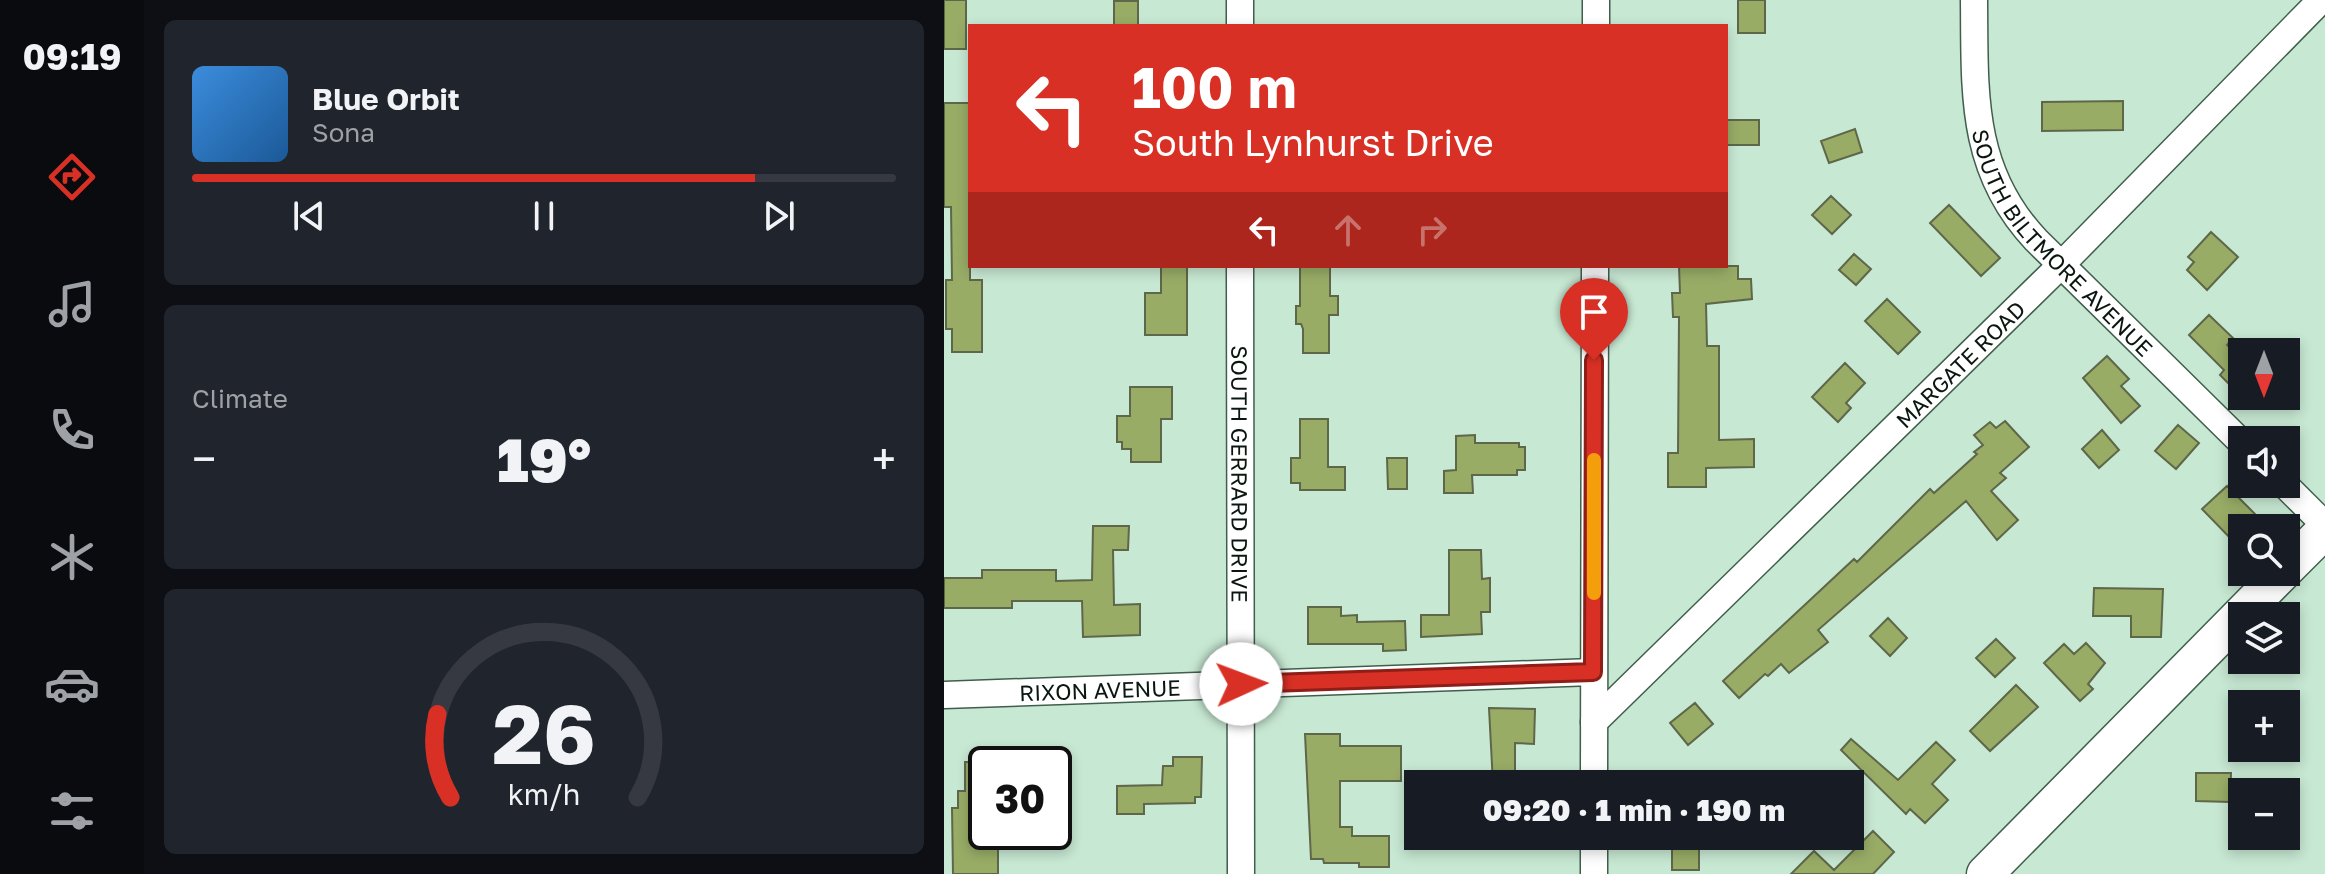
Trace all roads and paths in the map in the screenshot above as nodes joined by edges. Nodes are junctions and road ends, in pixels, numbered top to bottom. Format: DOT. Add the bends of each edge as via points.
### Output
graph roads {
  1 [pos="1240,0"];
  2 [pos="1596,0"];
  3 [pos="1974,0"];
  4 [pos="2321,0"];
  5 [pos="1240,24"];
  6 [pos="1596,24"];
  7 [pos="2062,264"];
  8 [pos="1240,268"];
  9 [pos="1595,268"];
  10 [pos="2228,429"];
  11 [pos="2297,498"];
  12 [pos="2325,527"];
  13 [pos="2300,554"];
  14 [pos="2270,586"];
  15 [pos="1593,672"];
  16 [pos="1241,684"];
  17 [pos="944,695"];
  18 [pos="1594,722"];
  19 [pos="1594,770"];
  20 [pos="1594,850"];
  21 [pos="1241,874"];
  22 [pos="1594,874"];
  23 [pos="1985,874"];
  1 -- 5 [label="street"];
  2 -- 6 [label="street"];
  3 -- 7 [label="street, SOUTH BILTMORE AVENUE" via="1975,103 1990,167 2007,206"];
  4 -- 7 [label="street, MARGATE ROAD"];
  7 -- 10 [label="street, SOUTH BILTMORE AVENUE"];
  7 -- 18 [label="street, MARGATE ROAD"];
  8 -- 16 [label="street, SOUTH GERRARD DRIVE"];
  9 -- 15 [label="street"];
  11 -- 12 [label="street"];
  12 -- 13 [label="street"];
  14 -- 23 [label="street"];
  15 -- 16 [label="street, RIXON AVENUE"];
  15 -- 18 [label="street"];
  16 -- 17 [label="street, RIXON AVENUE"];
  16 -- 21 [label="street, SOUTH GERRARD DRIVE"];
  18 -- 19 [label="street"];
  20 -- 22 [label="street"];
}
